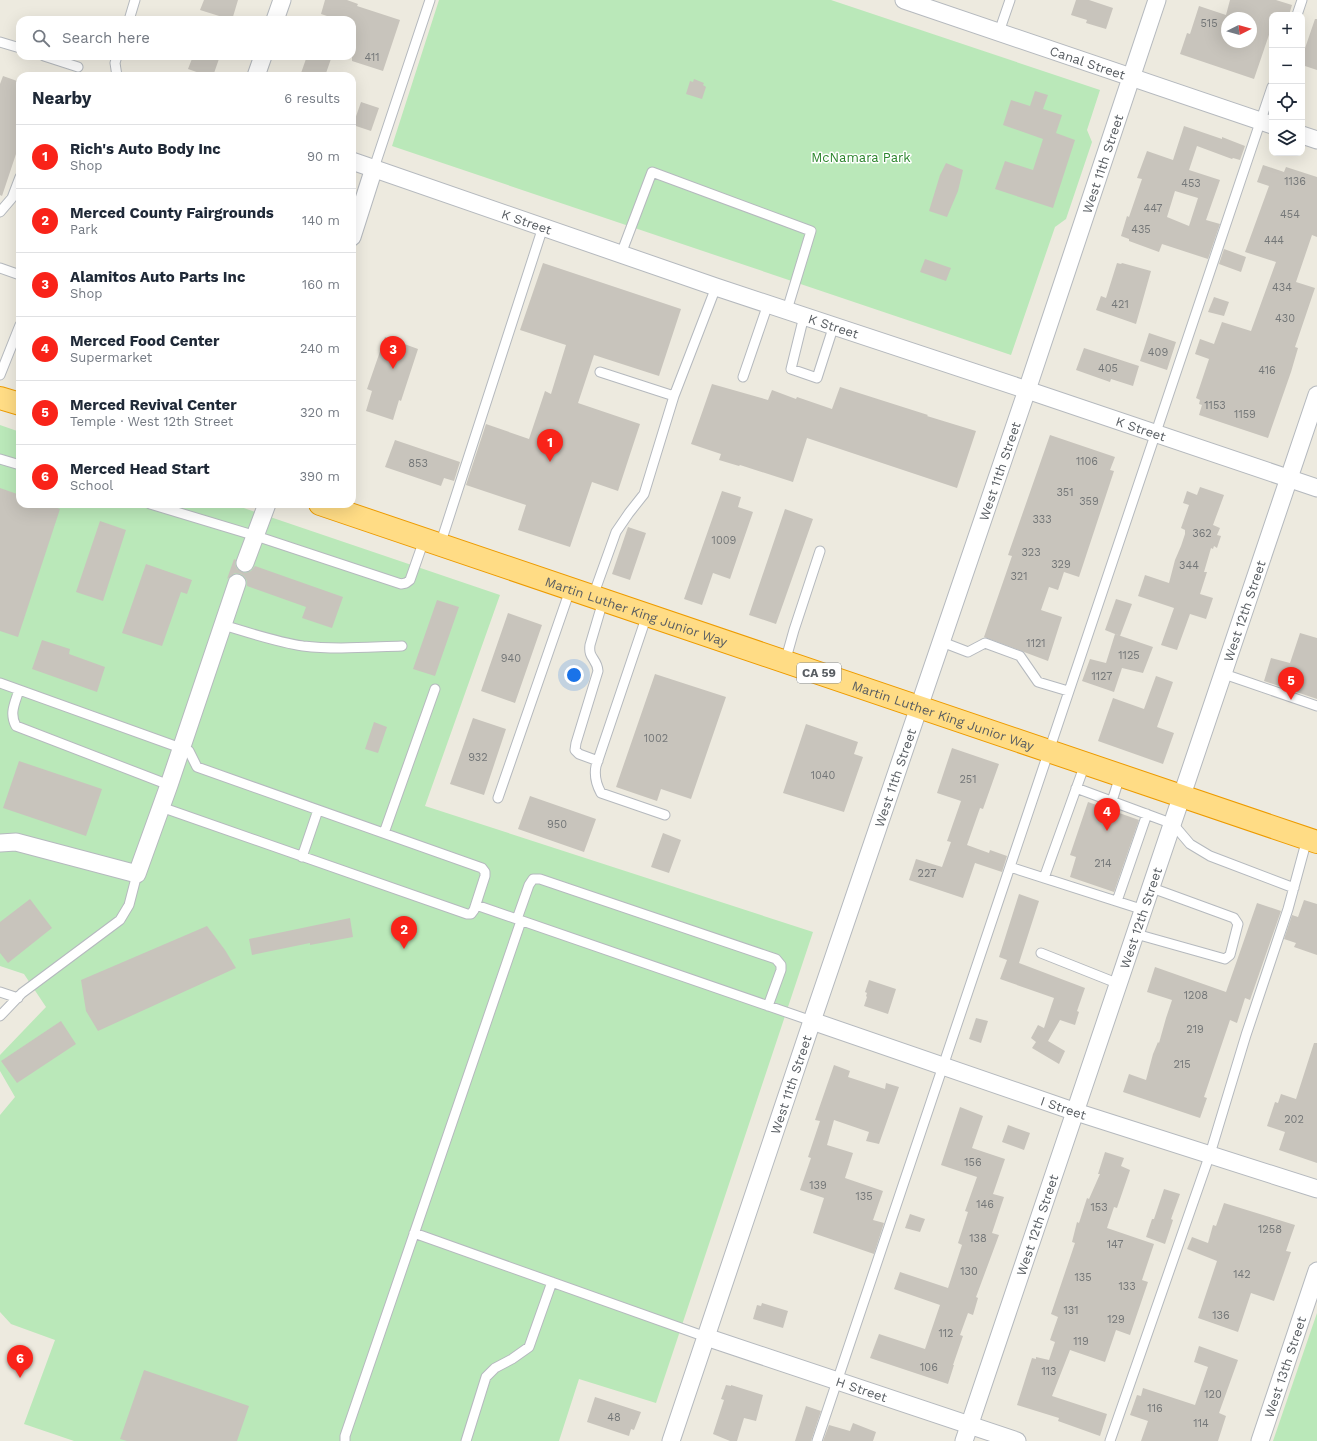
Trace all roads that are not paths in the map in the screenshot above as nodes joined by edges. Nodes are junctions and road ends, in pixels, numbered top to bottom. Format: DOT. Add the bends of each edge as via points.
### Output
graph roads {
  1 [pos="136,0"];
  2 [pos="282,0"];
  3 [pos="430,0"];
  4 [pos="904,0"];
  5 [pos="1010,0"];
  6 [pos="1157,0"];
  7 [pos="1302,0"];
  8 [pos="1298,12"];
  9 [pos="130,16"];
  10 [pos="276,16"];
  11 [pos="999,32"];
  12 [pos="0,42"];
  13 [pos="16,47"];
  14 [pos="56,60"];
  15 [pos="116,60"];
  16 [pos="262,60"];
  17 [pos="78,67"];
  18 [pos="116,72"];
  19 [pos="257,72"];
  20 [pos="1131,77"];
  21 [pos="1269,104"];
  22 [pos="1266,123"];
  23 [pos="1305,136"];
  24 [pos="1317,140"];
  25 [pos="356,162"];
  26 [pos="374,168"];
  27 [pos="16,188"];
  28 [pos="2,207"];
  29 [pos="356,224"];
  30 [pos="543,227"];
  31 [pos="621,254"];
  32 [pos="0,268"];
  33 [pos="16,274"];
  34 [pos="716,286"];
  35 [pos="768,304"];
  36 [pos="787,310"];
  37 [pos="804,316"];
  38 [pos="834,325"];
  39 [pos="16,335"];
  40 [pos="600,372"];
  41 [pos="0,375"];
  42 [pos="743,377"];
  43 [pos="1027,390"];
  44 [pos="1317,395"];
  45 [pos="674,396"];
  46 [pos="0,398"];
  47 [pos="16,403"];
  48 [pos="1155,433"];
  49 [pos="0,459"];
  50 [pos="16,464"];
  51 [pos="1289,478"];
  52 [pos="1317,488"];
  53 [pos="163,508"];
  54 [pos="266,508"];
  55 [pos="332,508"];
  56 [pos="256,536"];
  57 [pos="432,542"];
  58 [pos="820,551"];
  59 [pos="245,563"];
  60 [pos="237,583"];
  61 [pos="570,590"];
  62 [pos="598,599"];
  63 [pos="647,615"];
  64 [pos="223,625"];
  65 [pos="942,642"];
  66 [pos="402,646"];
  67 [pos="785,662"];
  68 [pos="1224,674"];
  69 [pos="0,683"];
  70 [pos="435,689"];
  71 [pos="19,690"];
  72 [pos="1068,691"];
  73 [pos="1317,706"];
  74 [pos="920,708"];
  75 [pos="181,748"];
  76 [pos="1048,751"];
  77 [pos="598,761"];
  78 [pos="1085,764"];
  79 [pos="1120,776"];
  80 [pos="169,785"];
  81 [pos="1076,788"];
  82 [pos="1182,797"];
  83 [pos="498,798"];
  84 [pos="1112,801"];
  85 [pos="160,807"];
  86 [pos="318,810"];
  87 [pos="1147,814"];
  88 [pos="664,815"];
  89 [pos="1173,824"];
  90 [pos="384,833"];
  91 [pos="1312,841"];
  92 [pos="0,843"];
  93 [pos="302,856"];
  94 [pos="1010,867"];
  95 [pos="137,874"];
  96 [pos="1044,878"];
  97 [pos="1152,888"];
  98 [pos="1294,888"];
  99 [pos="1117,901"];
  100 [pos="476,904"];
  101 [pos="1144,910"];
  102 [pos="519,920"];
  103 [pos="1136,934"];
  104 [pos="1041,953"];
  105 [pos="1119,984"];
  106 [pos="0,992"];
  107 [pos="18,998"];
  108 [pos="768,1006"];
  109 [pos="0,1016"];
  110 [pos="812,1021"];
  111 [pos="942,1066"];
  112 [pos="1076,1112"];
  113 [pos="1210,1154"];
  114 [pos="1317,1189"];
  115 [pos="414,1233"];
  116 [pos="1317,1271"];
  117 [pos="552,1282"];
  118 [pos="706,1337"];
  119 [pos="837,1381"];
  120 [pos="967,1433"];
  121 [pos="345,1441"];
  122 [pos="466,1441"];
  123 [pos="671,1441"];
  124 [pos="817,1441"];
  125 [pos="1017,1441"];
  126 [pos="1110,1441"];
  127 [pos="1260,1441"];
  1 -- 9 [label="lane"];
  2 -- 10 [label="street"];
  3 -- 26 [label="lane"];
  4 -- 11 [label="street, Canal Street"];
  5 -- 11 [label="lane"];
  6 -- 20 [label="street, West 11th Street"];
  7 -- 8 [label="lane"];
  11 -- 20 [label="street, Canal Street"];
  12 -- 13 [label="lane"];
  14 -- 17 [label="lane"];
  15 -- 18 [label="lane"];
  16 -- 19 [label="street"];
  20 -- 22 [label="street, Canal Street"];
  20 -- 43 [label="street, West 11th Street"];
  21 -- 22 [label="lane"];
  22 -- 48 [label="lane"];
  23 -- 24 [label="street"];
  25 -- 26 [label="street, K Street"];
  26 -- 29 [label="street"];
  26 -- 30 [label="street, K Street"];
  27 -- 28 [label="lane" via="12,198"];
  30 -- 31 [label="street, K Street"];
  30 -- 57 [label="lane" via="454,503"];
  31 -- 34 [label="street, K Street"];
  31 -- 36 [label="lane" via="652,172 811,231"];
  32 -- 33 [label="lane"];
  34 -- 35 [label="street, K Street"];
  34 -- 45 [label="lane"];
  35 -- 36 [label="street, K Street"];
  35 -- 42 [label="lane"];
  36 -- 37 [label="street, K Street"];
  37 -- 38 [label="street, K Street"];
  37 -- 38 [label="lane" via="791,369 817,378"];
  38 -- 43 [label="street, K Street"];
  39 -- 41 [label="lane"];
  40 -- 45 [label="lane"];
  43 -- 48 [label="street, K Street"];
  43 -- 65 [label="street, West 11th Street"];
  44 -- 51 [label="street, West 12th Street"];
  45 -- 62 [label="lane" via="644,494 616,532"];
  46 -- 47 [label="highway"];
  48 -- 51 [label="street, K Street"];
  48 -- 72 [label="lane"];
  49 -- 50 [label="lane"];
  51 -- 52 [label="street, K Street"];
  51 -- 68 [label="street, West 12th Street"];
  53 -- 56 [label="lane"];
  54 -- 56 [label="street"];
  55 -- 57 [label="highway, Martin Luther King Junior Way / CA 59"];
  56 -- 57 [label="lane" via="401,584 410,580"];
  56 -- 59 [label="street"];
  57 -- 61 [label="highway, Martin Luther King Junior Way / CA 59"];
  58 -- 67 [label="lane"];
  60 -- 64 [label="street"];
  61 -- 62 [label="highway, Martin Luther King Junior Way / CA 59"];
  61 -- 83 [label="lane"];
  62 -- 63 [label="highway, Martin Luther King Junior Way / CA 59"];
  62 -- 77 [label="lane" via="589,652 598,665 598,671 576,743 579,754"];
  63 -- 67 [label="highway, Martin Luther King Junior Way / CA 59"];
  63 -- 77 [label="lane"];
  64 -- 66 [label="lane" via="279,642 303,646"];
  64 -- 75 [label="street"];
  65 -- 72 [label="lane" via="968,652 985,643 1020,656 1038,682"];
  65 -- 74 [label="street, West 11th Street"];
  67 -- 74 [label="highway, Martin Luther King Junior Way / CA 59"];
  68 -- 73 [label="lane"];
  68 -- 82 [label="street, West 12th Street"];
  69 -- 71 [label="lane"];
  70 -- 90 [label="lane"];
  71 -- 75 [label="lane"];
  71 -- 80 [label="lane" via="12,718 16,726"];
  72 -- 76 [label="lane"];
  74 -- 76 [label="highway, Martin Luther King Junior Way / CA 59"];
  74 -- 110 [label="street, West 11th Street"];
  75 -- 80 [label="street"];
  75 -- 86 [label="lane" via="189,751 197,767"];
  76 -- 78 [label="highway, Martin Luther King Junior Way / CA 59"];
  76 -- 94 [label="lane"];
  77 -- 88 [label="lane" via="595,780 601,793"];
  78 -- 79 [label="highway, Martin Luther King Junior Way / CA 59"];
  78 -- 81 [label="lane"];
  79 -- 82 [label="highway, Martin Luther King Junior Way / CA 59"];
  79 -- 84 [label="lane"];
  80 -- 85 [label="street"];
  81 -- 84 [label="lane"];
  81 -- 96 [label="lane"];
  82 -- 89 [label="street, West 12th Street"];
  82 -- 91 [label="highway, Martin Luther King Junior Way / CA 59"];
  84 -- 87 [label="lane"];
  85 -- 93 [label="lane"];
  85 -- 95 [label="street"];
  86 -- 90 [label="lane"];
  86 -- 93 [label="lane"];
  87 -- 89 [label="lane"];
  87 -- 99 [label="lane"];
  89 -- 97 [label="street, West 12th Street"];
  89 -- 98 [label="lane" via="1190,844 1210,856"];
  90 -- 100 [label="lane" via="482,868 485,876"];
  91 -- 98 [label="lane"];
  92 -- 95 [label="street" via="16,842"];
  93 -- 100 [label="lane" via="467,914 471,914"];
  94 -- 96 [label="lane"];
  94 -- 111 [label="lane"];
  95 -- 107 [label="lane" via="129,905 120,920"];
  96 -- 99 [label="lane"];
  97 -- 101 [label="street, West 12th Street"];
  97 -- 103 [label="lane" via="1234,918 1238,924 1230,955 1225,959"];
  98 -- 113 [label="lane"];
  99 -- 101 [label="lane"];
  100 -- 102 [label="lane"];
  101 -- 103 [label="street, West 12th Street"];
  102 -- 108 [label="lane"];
  102 -- 108 [label="lane" via="529,886 533,879 540,879 776,959 782,970"];
  102 -- 115 [label="lane"];
  103 -- 105 [label="street, West 12th Street"];
  104 -- 105 [label="lane"];
  105 -- 112 [label="street, West 12th Street"];
  106 -- 107 [label="lane"];
  107 -- 109 [label="lane"];
  108 -- 110 [label="lane"];
  110 -- 111 [label="street, I Street"];
  110 -- 118 [label="street, West 11th Street"];
  111 -- 112 [label="street, I Street"];
  111 -- 119 [label="lane"];
  112 -- 113 [label="street, I Street"];
  112 -- 120 [label="street, West 12th Street"];
  113 -- 114 [label="street, I Street"];
  113 -- 126 [label="lane"];
  115 -- 117 [label="lane"];
  115 -- 121 [label="lane"];
  116 -- 127 [label="street, West 13th Street"];
  117 -- 118 [label="lane"];
  117 -- 122 [label="lane" via="529,1347 495,1368 486,1377"];
  118 -- 119 [label="street, H Street"];
  118 -- 123 [label="street, West 11th Street"];
  119 -- 120 [label="street, H Street"];
  119 -- 124 [label="lane"];
  120 -- 125 [label="street, H Street"];
}
